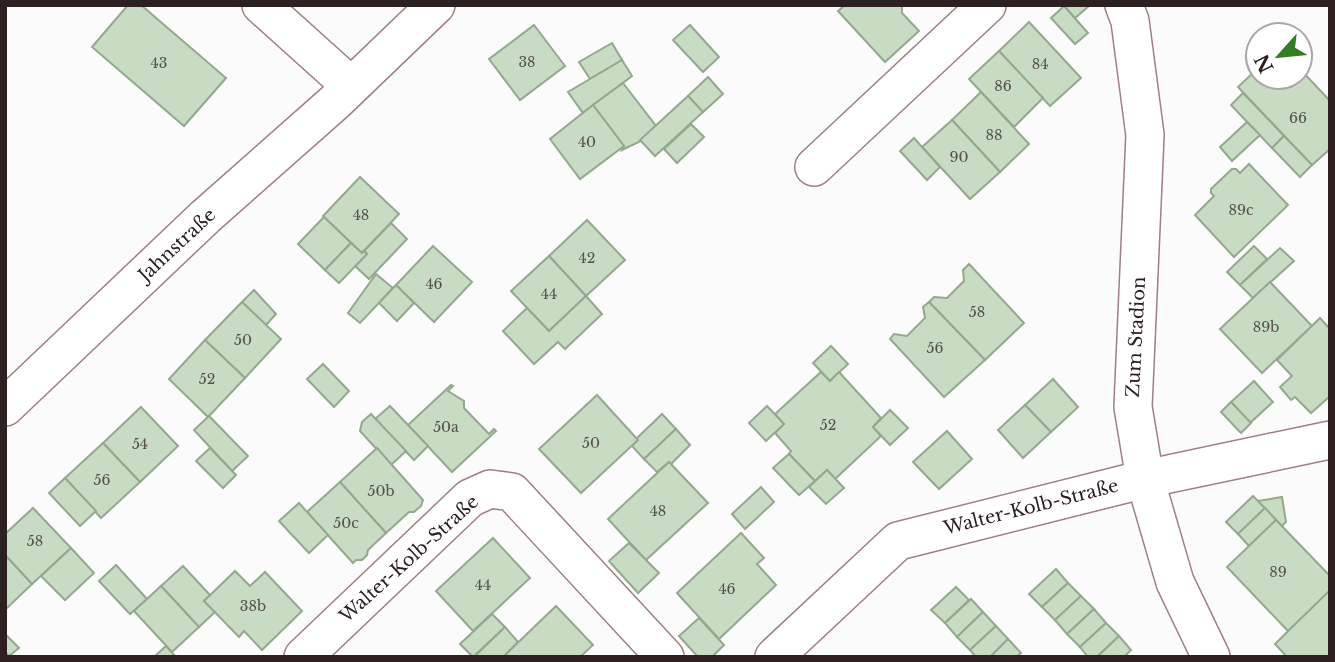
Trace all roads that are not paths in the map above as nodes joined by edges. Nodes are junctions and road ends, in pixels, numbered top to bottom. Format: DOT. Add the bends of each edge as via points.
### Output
graph roads {
  1 [pos="261,5"];
  2 [pos="436,5"];
  3 [pos="987,5"];
  4 [pos="1124,5"];
  5 [pos="351,86"];
  6 [pos="814,167"];
  7 [pos="5,407"];
  8 [pos="1330,440"];
  9 [pos="1145,479"];
  10 [pos="303,657"];
  11 [pos="665,657"];
  12 [pos="774,657"];
  13 [pos="1211,657"];
  1 -- 5 [label="street"];
  2 -- 5 [label="street, Jahnstraße"];
  3 -- 6 [label="street"];
  4 -- 9 [label="street, Zum Stadion" via="1145,135 1133,407"];
  5 -- 7 [label="street, Jahnstraße"];
  8 -- 9 [label="street, Walter-Kolb-Straße"];
  9 -- 12 [label="street, Walter-Kolb-Straße" via="898,541"];
  9 -- 13 [label="street, Zum Stadion" via="1175,582"];
  10 -- 11 [label="street, Walter-Kolb-Straße" via="470,498 489,489 512,492"];
}
